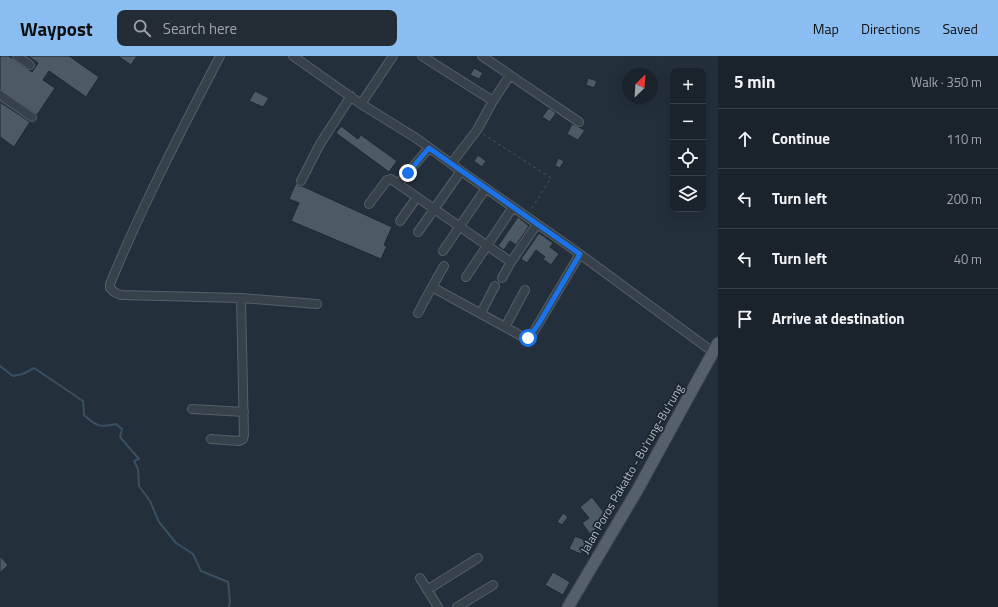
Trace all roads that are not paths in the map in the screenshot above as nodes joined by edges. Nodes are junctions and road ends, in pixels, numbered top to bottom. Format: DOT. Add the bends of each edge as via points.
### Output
graph roads {
  1 [pos="17,56"];
  2 [pos="220,56"];
  3 [pos="293,56"];
  4 [pos="393,56"];
  5 [pos="422,56"];
  6 [pos="482,56"];
  7 [pos="30,65"];
  8 [pos="510,75"];
  9 [pos="0,95"];
  10 [pos="351,96"];
  11 [pos="493,101"];
  12 [pos="361,104"];
  13 [pos="32,117"];
  14 [pos="579,122"];
  15 [pos="429,148"];
  16 [pos="451,164"];
  17 [pos="461,172"];
  18 [pos="301,180"];
  19 [pos="398,184"];
  20 [pos="486,188"];
  21 [pos="417,197"];
  22 [pos="369,204"];
  23 [pos="513,207"];
  24 [pos="434,209"];
  25 [pos="400,221"];
  26 [pos="537,224"];
  27 [pos="461,227"];
  28 [pos="418,232"];
  29 [pos="487,245"];
  30 [pos="443,251"];
  31 [pos="580,254"];
  32 [pos="511,262"];
  33 [pos="444,266"];
  34 [pos="466,277"];
  35 [pos="502,278"];
  36 [pos="495,286"];
  37 [pos="432,287"];
  38 [pos="525,290"];
  39 [pos="241,298"];
  40 [pos="317,304"];
  41 [pos="418,313"];
  42 [pos="481,313"];
  43 [pos="505,327"];
  44 [pos="716,347"];
  45 [pos="192,409"];
  46 [pos="244,412"];
  47 [pos="212,439"];
  48 [pos="478,558"];
  49 [pos="420,578"];
  50 [pos="493,585"];
  51 [pos="427,590"];
  52 [pos="438,607"];
  53 [pos="457,607"];
  54 [pos="568,607"];
  1 -- 7 [label="street"];
  2 -- 39 [label="street" via="153,188 120,258 110,286 112,291 121,295"];
  3 -- 10 [label="street"];
  4 -- 12 [label="street"];
  5 -- 11 [label="street"];
  6 -- 8 [label="street"];
  8 -- 11 [label="street"];
  8 -- 14 [label="street"];
  9 -- 13 [label="street"];
  10 -- 12 [label="street"];
  10 -- 18 [label="street" via="320,144"];
  11 -- 16 [label="street" via="477,130"];
  12 -- 15 [label="street"];
  15 -- 16 [label="street"];
  15 -- 19 [label="street"];
  16 -- 17 [label="street"];
  17 -- 20 [label="street"];
  17 -- 24 [label="street"];
  19 -- 21 [label="street"];
  19 -- 22 [label="street" via="392,179 387,180"];
  20 -- 23 [label="street"];
  20 -- 27 [label="street"];
  21 -- 24 [label="street"];
  21 -- 25 [label="street"];
  23 -- 26 [label="street"];
  23 -- 29 [label="street"];
  24 -- 27 [label="street"];
  24 -- 28 [label="street"];
  26 -- 31 [label="street"];
  26 -- 32 [label="street"];
  27 -- 29 [label="street"];
  27 -- 30 [label="street"];
  29 -- 32 [label="street"];
  29 -- 34 [label="street"];
  31 -- 43 [label="street" via="531,336 525,338"];
  31 -- 44 [label="street"];
  32 -- 35 [label="street"];
  33 -- 37 [label="street"];
  36 -- 42 [label="street"];
  37 -- 41 [label="street"];
  37 -- 42 [label="street"];
  38 -- 43 [label="street"];
  39 -- 40 [label="street"];
  39 -- 46 [label="street"];
  42 -- 43 [label="street"];
  44 -- 54 [label="main road, Jalan Poros Pakatto - Bu'rung-Bu'rung" via="635,495"];
  45 -- 46 [label="street"];
  46 -- 47 [label="street" via="243,439"];
  48 -- 51 [label="street"];
  49 -- 51 [label="street"];
  50 -- 53 [label="street"];
  51 -- 52 [label="street"];
}
